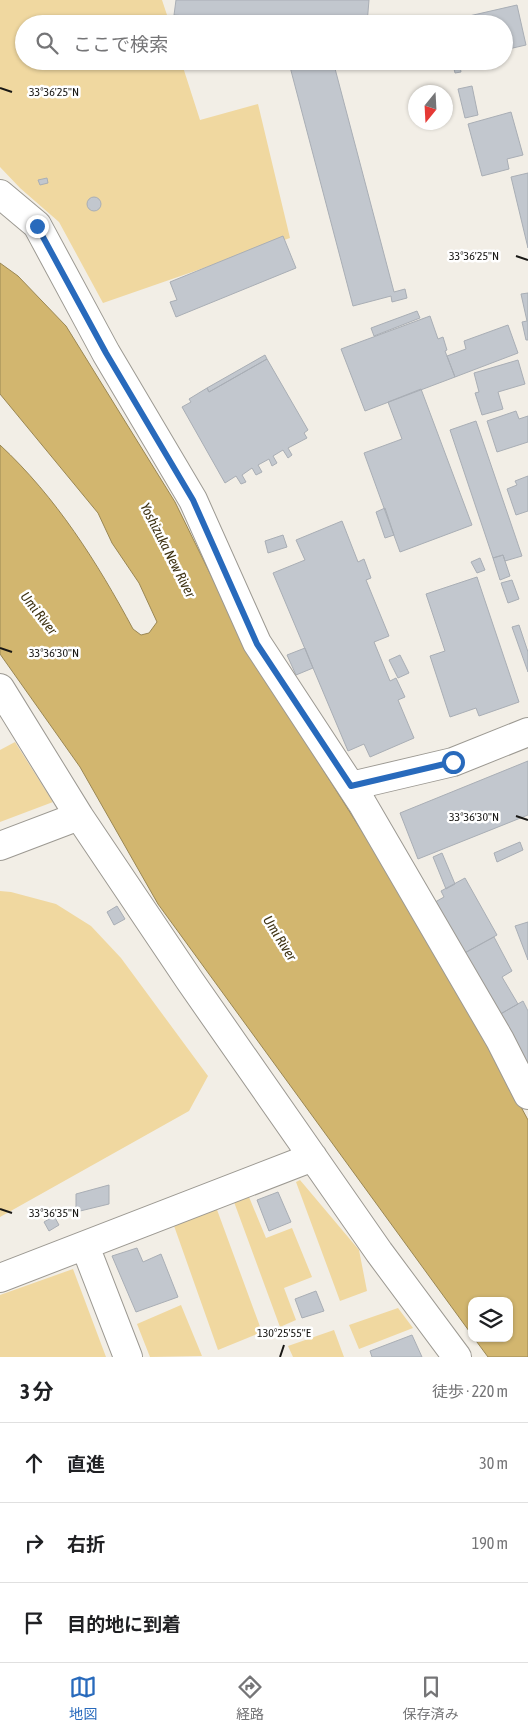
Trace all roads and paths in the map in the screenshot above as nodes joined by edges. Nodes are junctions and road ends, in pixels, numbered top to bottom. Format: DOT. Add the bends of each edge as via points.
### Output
graph roads {
  1 [pos="0,194"];
  2 [pos="0,688"];
  3 [pos="528,732"];
  4 [pos="351,786"];
  5 [pos="79,816"];
  6 [pos="0,846"];
  7 [pos="528,1096"];
  8 [pos="313,1157"];
  9 [pos="85,1246"];
  10 [pos="0,1278"];
  11 [pos="128,1357"];
  12 [pos="457,1357"];
  1 -- 4 [label="street" via="37,226 106,353 193,500 257,644"];
  2 -- 5 [label="street"];
  3 -- 4 [label="street" via="453,762"];
  4 -- 7 [label="street" via="500,1040"];
  5 -- 6 [label="street"];
  5 -- 8 [label="street"];
  8 -- 9 [label="street"];
  8 -- 12 [label="street"];
  9 -- 10 [label="street"];
  9 -- 11 [label="street"];
}
